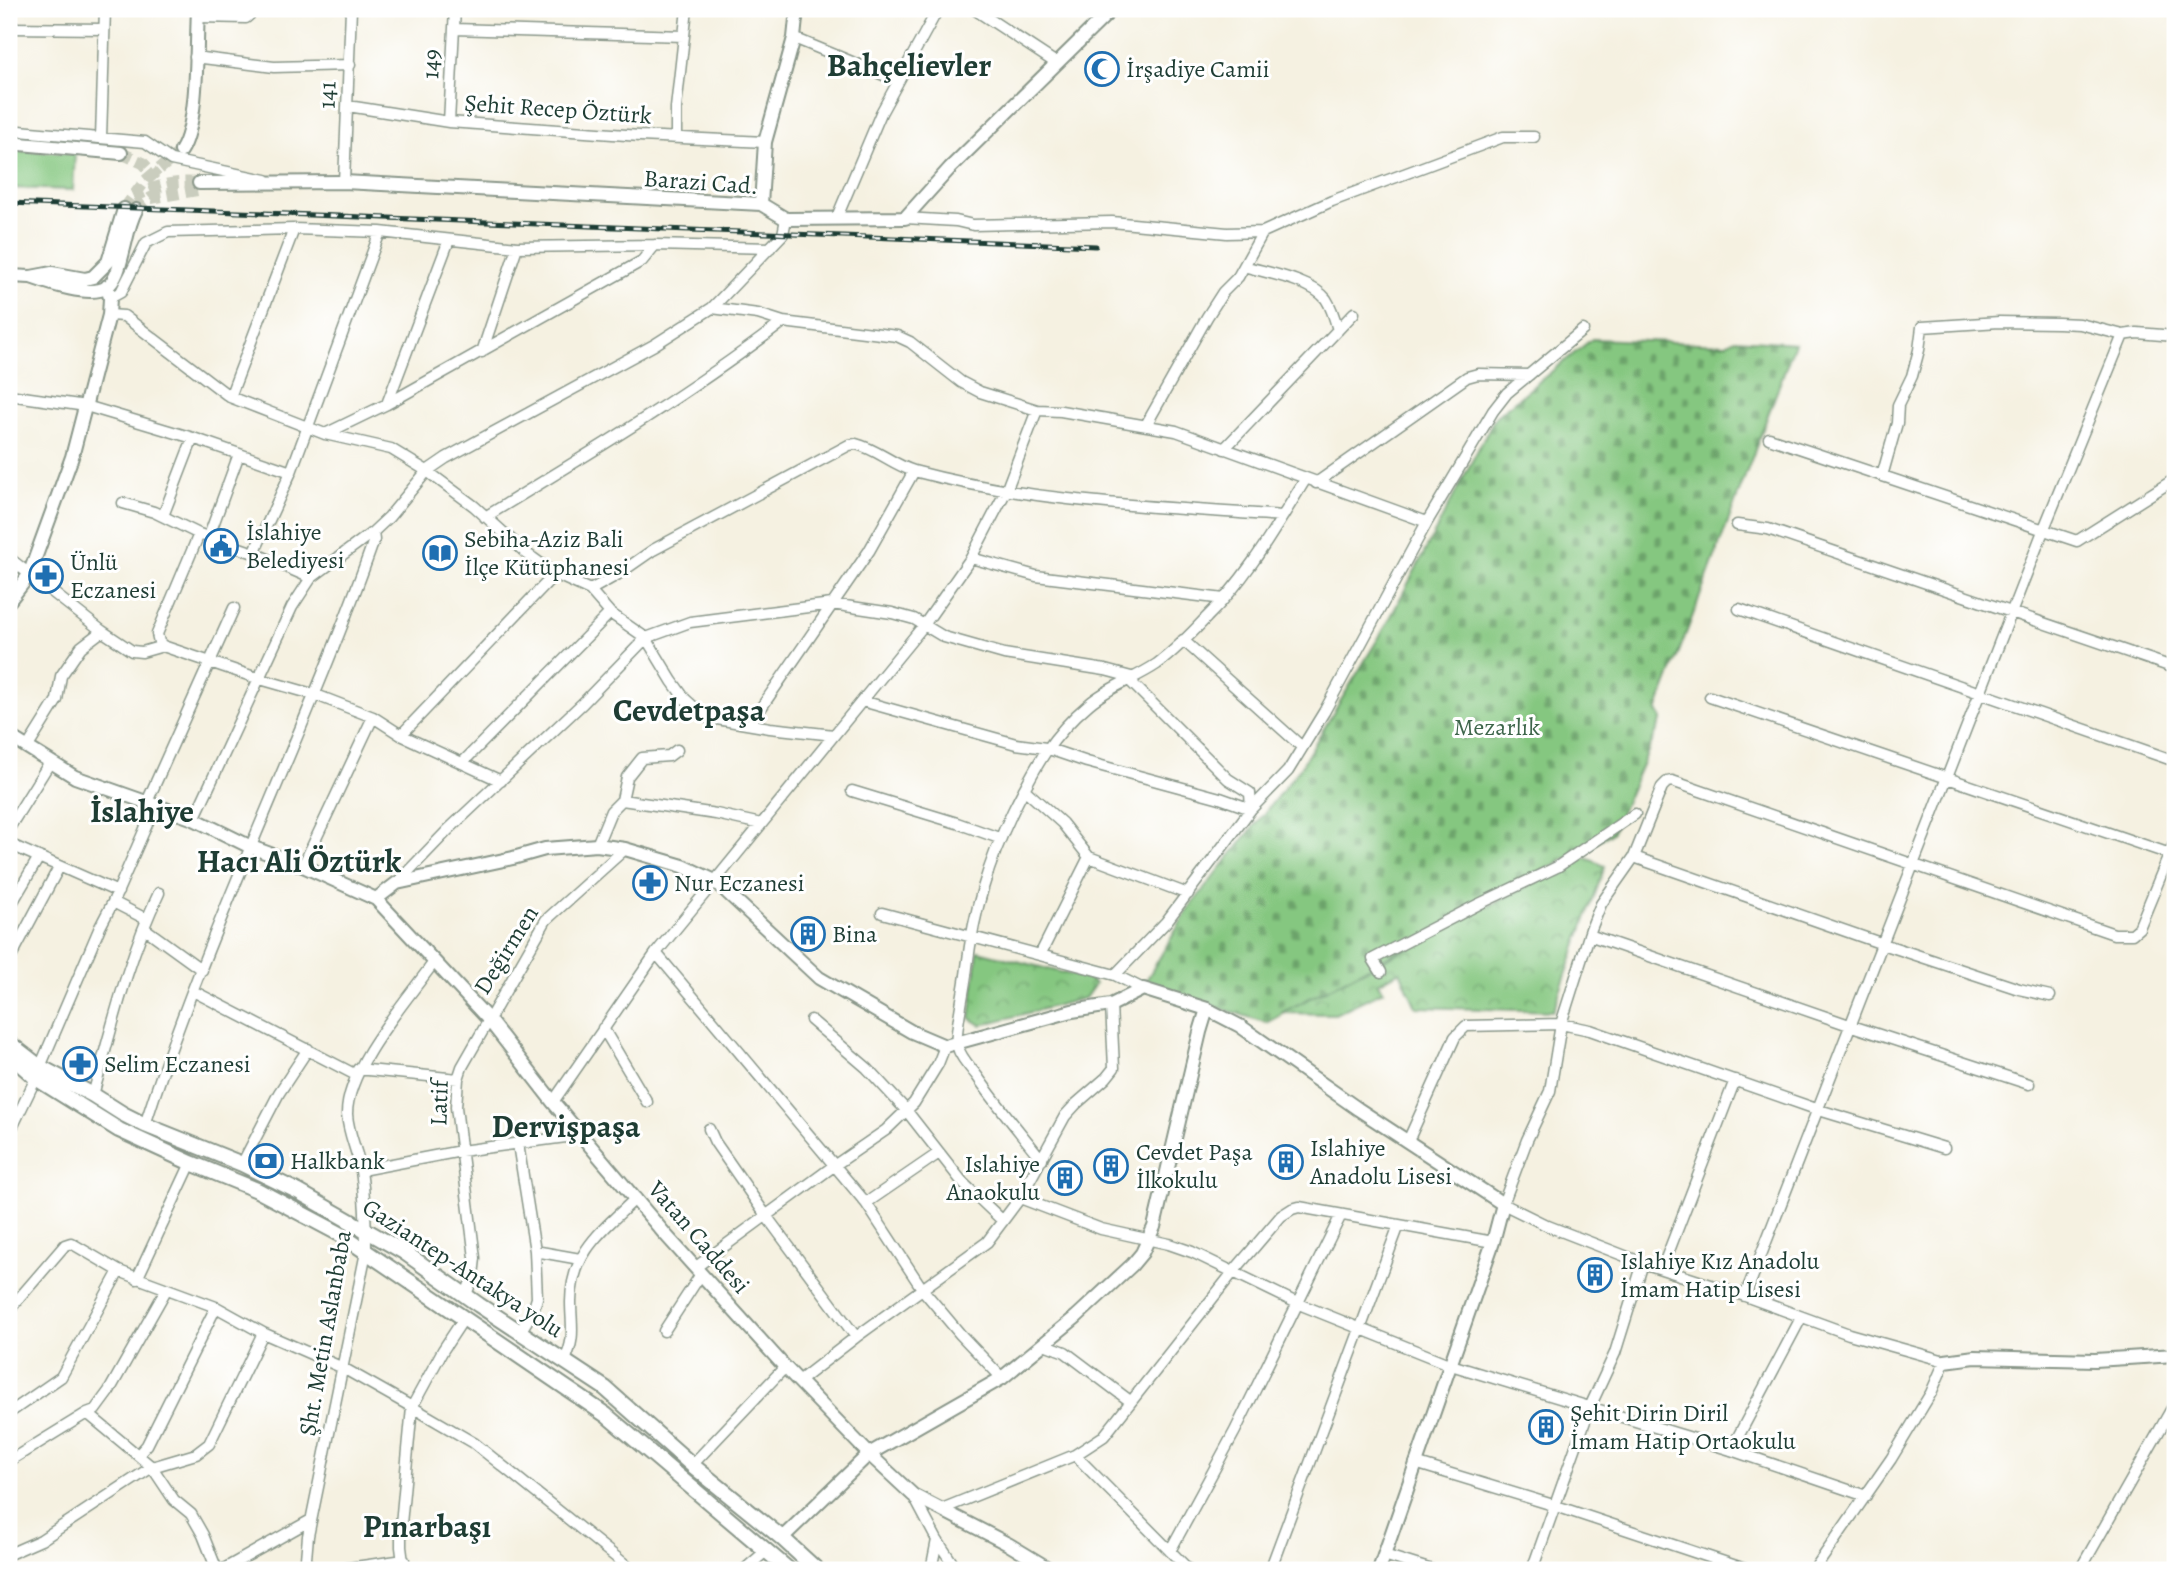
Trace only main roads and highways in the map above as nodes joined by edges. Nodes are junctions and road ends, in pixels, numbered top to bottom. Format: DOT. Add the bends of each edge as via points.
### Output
graph roads {
  1 [pos="9,1043"];
  2 [pos="9,1054"];
  3 [pos="38,1072"];
  4 [pos="789,1570"];
  5 [pos="817,1570"];
  1 -- 3 [label="main road, Gaziantep-Antakya yolu"];
  2 -- 3 [label="main road, Gaziantep-Antakya yolu"];
  3 -- 4 [label="main road, Gaziantep-Antakya yolu" via="118,1130 276,1199 340,1234 606,1415"];
  3 -- 5 [label="main road, Gaziantep-Antakya yolu" via="299,1192 404,1252 605,1388"];
}
